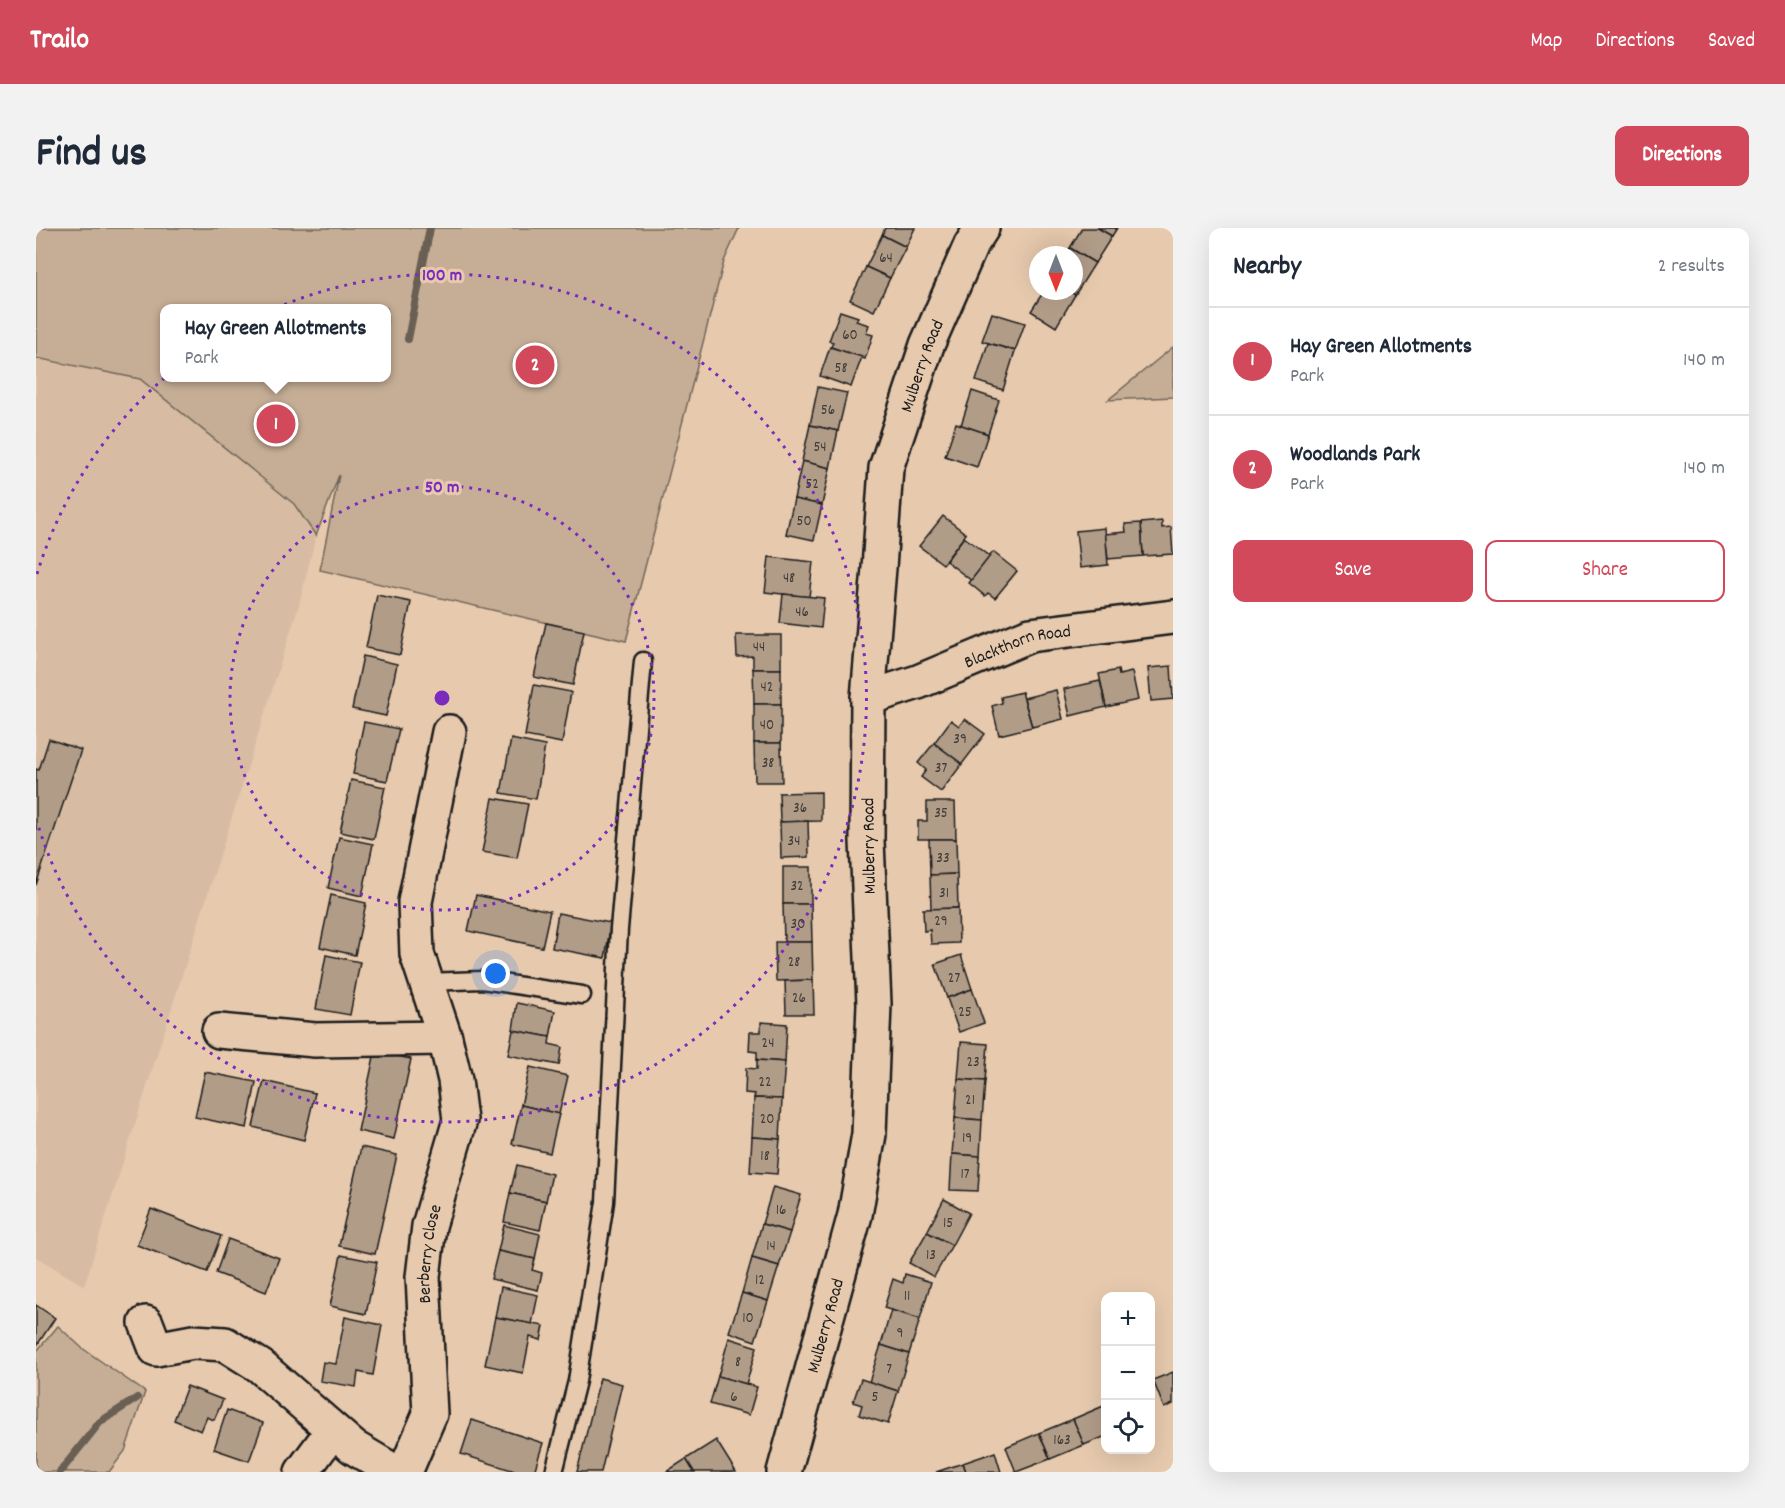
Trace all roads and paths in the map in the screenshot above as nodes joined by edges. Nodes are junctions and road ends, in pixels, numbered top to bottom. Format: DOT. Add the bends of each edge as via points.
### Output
graph roads {
  1 [pos="982,228"];
  2 [pos="1173,617"];
  3 [pos="644,662"];
  4 [pos="868,698"];
  5 [pos="449,731"];
  6 [pos="426,982"];
  7 [pos="582,995"];
  8 [pos="219,1031"];
  9 [pos="445,1038"];
  10 [pos="146,1323"];
  11 [pos="333,1430"];
  12 [pos="302,1472"];
  13 [pos="395,1472"];
  14 [pos="405,1472"];
  15 [pos="554,1472"];
  16 [pos="784,1472"];
  1 -- 4 [label="street, Mulberry Road" via="927,345 886,468"];
  2 -- 4 [label="street, Blackthorn Road" via="1030,635 918,682"];
  3 -- 15 [label="lane" via="619,929 605,1202 577,1381"];
  4 -- 16 [label="street, Mulberry Road" via="867,841 874,1004 869,1134 855,1215"];
  5 -- 6 [label="street, Berberry Close" via="415,902 417,954"];
  6 -- 7 [label="lane" via="482,981"];
  6 -- 9 [label="street, Berberry Close"];
  8 -- 9 [label="street" via="315,1040"];
  9 -- 14 [label="street, Berberry Close" via="460,1120 429,1226 423,1277 430,1414"];
  10 -- 11 [label="street" via="156,1349 193,1341 225,1344 260,1366"];
  11 -- 12 [label="street"];
  11 -- 13 [label="street"];
}
